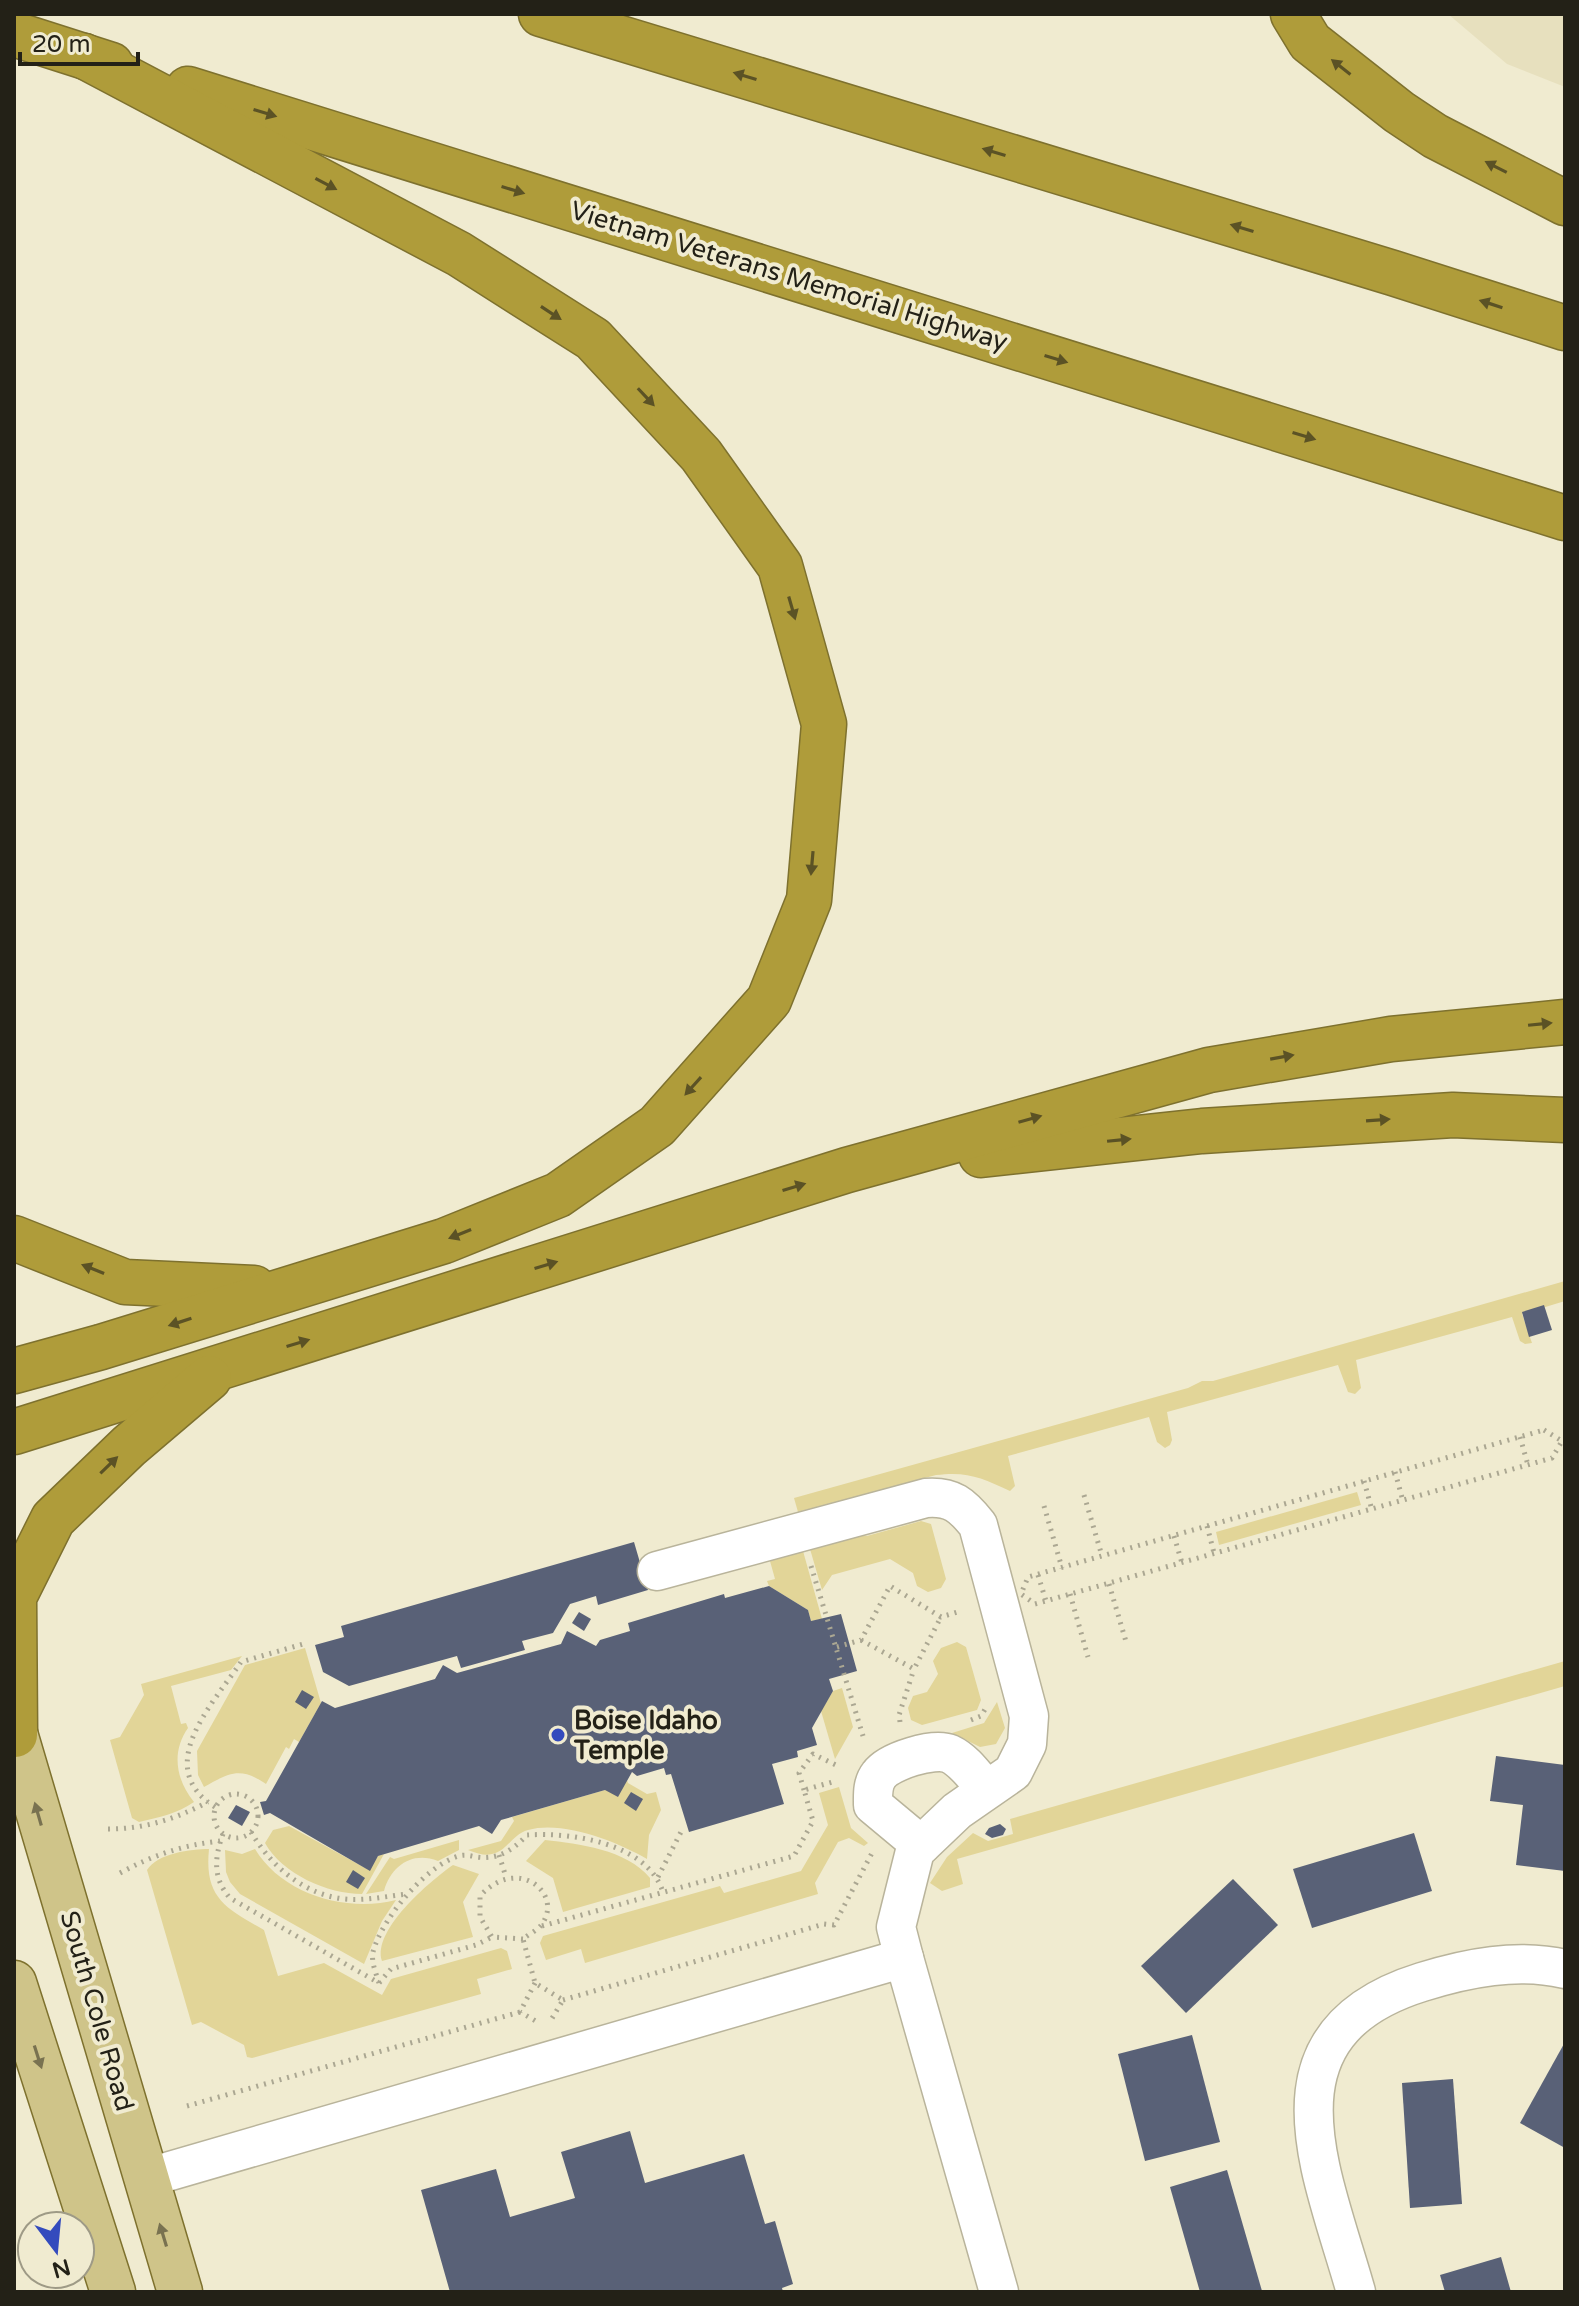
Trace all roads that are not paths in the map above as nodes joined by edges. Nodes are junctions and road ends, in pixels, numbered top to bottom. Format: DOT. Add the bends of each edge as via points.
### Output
graph roads {
  1 [pos="541,14"];
  2 [pos="1293,14"];
  3 [pos="14,34"];
  4 [pos="84,56"];
  5 [pos="1565,203"];
  6 [pos="1565,328"];
  7 [pos="1565,518"];
  8 [pos="1565,1022"];
  9 [pos="1565,1120"];
  10 [pos="847,1170"];
  11 [pos="14,1238"];
  12 [pos="281,1290"];
  13 [pos="223,1366"];
  14 [pos="14,1371"];
  15 [pos="14,1432"];
  16 [pos="657,1571"];
  17 [pos="15,1732"];
  18 [pos="986,1789"];
  19 [pos="921,1845"];
  20 [pos="904,1958"];
  21 [pos="1565,1969"];
  22 [pos="14,1983"];
  23 [pos="146,2178"];
  24 [pos="113,2292"];
  25 [pos="180,2292"];
  26 [pos="999,2292"];
  27 [pos="1356,2292"];
  6 -- 1 [label="highway, one-way"];
  5 -- 2 [label="highway, one-way" via="1399,112 1310,42"];
  3 -- 4 [label="highway, Vietnam Veterans Memorial Highway"];
  4 -- 7 [label="highway, Vietnam Veterans Memorial Highway, one-way"];
  4 -- 12 [label="highway, one-way" via="459,254 593,339 701,455 780,566 824,724 809,900 769,1000 657,1126 558,1195 444,1241"];
  10 -- 8 [label="highway, one-way" via="1209,1070 1391,1039"];
  10 -- 9 [label="highway, one-way" via="1202,1131 1453,1115"];
  13 -- 10 [label="highway, one-way"];
  12 -- 11 [label="highway, one-way" via="125,1282"];
  12 -- 14 [label="highway, one-way"];
  13 -- 15 [label="highway"];
  17 -- 13 [label="highway, one-way" via="14,1597 53,1519"];
  16 -- 18 [label="street" via="904,1502 942,1496 964,1507 978,1525 1029,1716 1022,1758 1013,1772"];
  23 -- 17 [label="main road, South Cole Road, one-way"];
  18 -- 19 [label="street"];
  18 -- 19 [label="street" via="948,1753 891,1764 878,1775 873,1805"];
  19 -- 20 [label="street" via="896,1927"];
  20 -- 23 [label="street"];
  20 -- 26 [label="street"];
  21 -- 27 [label="street" via="1508,1964 1454,1972 1401,1989 1351,2016 1325,2052 1313,2094 1314,2143"];
  22 -- 24 [label="main road, one-way"];
  25 -- 23 [label="main road, South Cole Road, one-way"];
}
